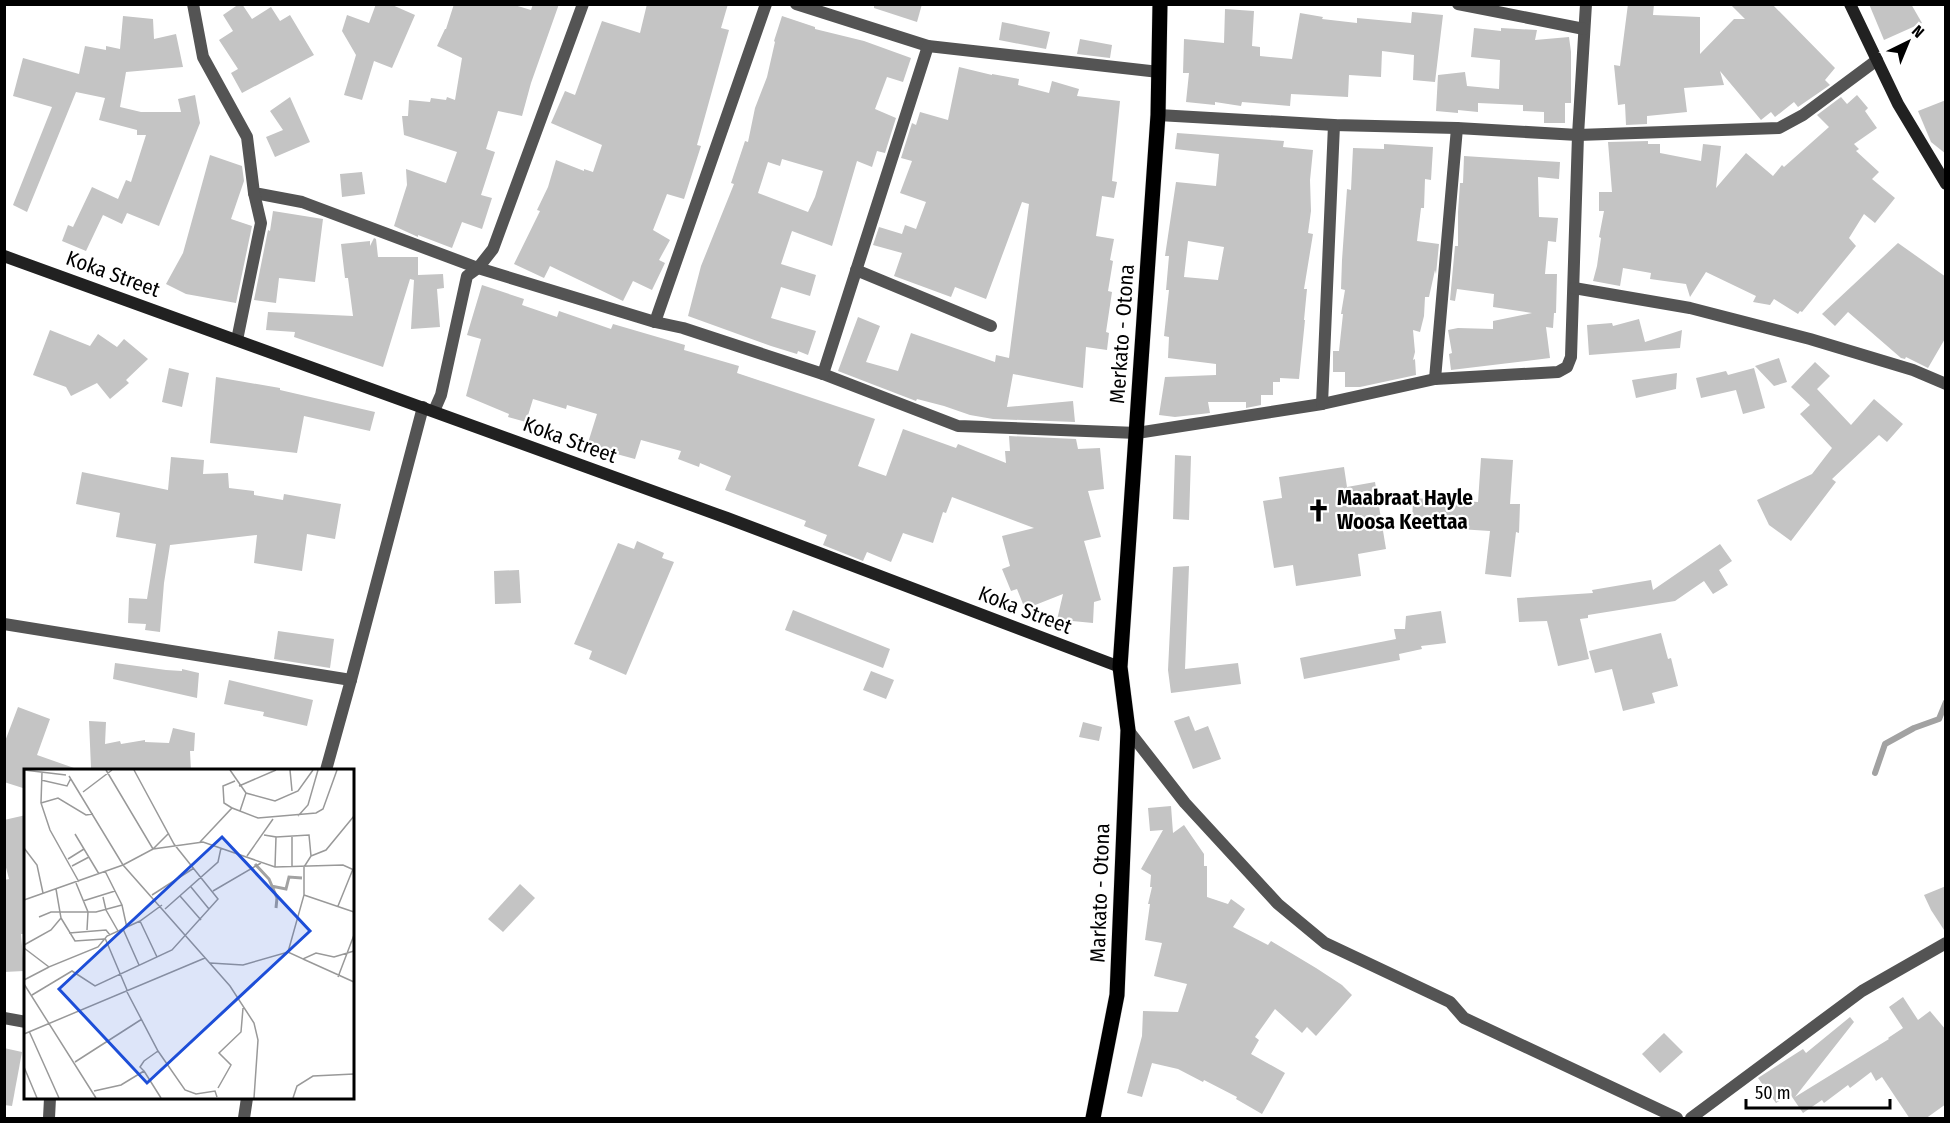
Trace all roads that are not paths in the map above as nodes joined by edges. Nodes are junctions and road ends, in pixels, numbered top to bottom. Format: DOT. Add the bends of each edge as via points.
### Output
graph roads {
  1 [pos="193,4"];
  2 [pos="583,4"];
  3 [pos="766,4"];
  4 [pos="1160,4"];
  5 [pos="1458,4"];
  6 [pos="1586,4"];
  7 [pos="1850,4"];
  8 [pos="800,5"];
  9 [pos="1584,29"];
  10 [pos="928,46"];
  11 [pos="1877,60"];
  12 [pos="1159,72"];
  13 [pos="1158,115"];
  14 [pos="1334,125"];
  15 [pos="1457,128"];
  16 [pos="1578,135"];
  17 [pos="1946,184"];
  18 [pos="254,193"];
  19 [pos="4,256"];
  20 [pos="478,268"];
  21 [pos="856,270"];
  22 [pos="1574,288"];
  23 [pos="655,322"];
  24 [pos="991,326"];
  25 [pos="237,340"];
  26 [pos="823,374"];
  27 [pos="1435,379"];
  28 [pos="1946,384"];
  29 [pos="1322,404"];
  30 [pos="428,409"];
  31 [pos="1137,433"];
  32 [pos="4,624"];
  33 [pos="1120,667"];
  34 [pos="351,681"];
  35 [pos="1128,730"];
  36 [pos="327,769"];
  37 [pos="1946,943"];
  38 [pos="4,1018"];
  39 [pos="24,1022"];
  40 [pos="50,1099"];
  41 [pos="247,1099"];
  42 [pos="49,1119"];
  43 [pos="244,1119"];
  44 [pos="1093,1119"];
  45 [pos="1677,1119"];
  46 [pos="1691,1119"];
  1 -- 18 [label="street" via="203,57 247,136"];
  2 -- 20 [label="street" via="493,249"];
  3 -- 23 [label="street"];
  4 -- 12 [label="main road, Merkato - Otona"];
  5 -- 9 [label="street"];
  6 -- 9 [label="street"];
  7 -- 11 [label="main road"];
  8 -- 10 [label="street"];
  9 -- 16 [label="street"];
  10 -- 12 [label="street"];
  10 -- 21 [label="street"];
  11 -- 16 [label="street" via="1803,115 1779,128"];
  11 -- 17 [label="main road" via="1898,104"];
  12 -- 13 [label="main road, Merkato - Otona"];
  13 -- 14 [label="street"];
  13 -- 31 [label="main road, Merkato - Otona"];
  14 -- 15 [label="street"];
  14 -- 29 [label="street"];
  15 -- 16 [label="street"];
  15 -- 27 [label="street"];
  16 -- 22 [label="street"];
  18 -- 20 [label="street" via="302,201"];
  18 -- 25 [label="street" via="261,223"];
  19 -- 25 [label="main road, Koka Street"];
  20 -- 23 [label="street"];
  20 -- 30 [label="street" via="467,276 441,394"];
  21 -- 24 [label="street"];
  21 -- 26 [label="street"];
  22 -- 27 [label="street" via="1571,357 1567,367 1558,372"];
  22 -- 28 [label="street" via="1734,319 1912,370"];
  23 -- 26 [label="street"];
  25 -- 30 [label="main road, Koka Street"];
  26 -- 31 [label="street" via="958,426"];
  27 -- 29 [label="street"];
  29 -- 31 [label="street"];
  30 -- 33 [label="main road, Koka Street"];
  30 -- 34 [label="street"];
  31 -- 33 [label="main road, Merkato - Otona"];
  32 -- 34 [label="street"];
  33 -- 35 [label="main road, Markato - Otona"];
  34 -- 36 [label="street"];
  35 -- 44 [label="main road, Markato - Otona" via="1117,995"];
  35 -- 45 [label="street" via="1185,803 1278,904 1325,943 1450,1002 1464,1018"];
  37 -- 46 [label="street" via="1862,991"];
  38 -- 39 [label="street"];
  40 -- 42 [label="street"];
  41 -- 43 [label="street"];
}
